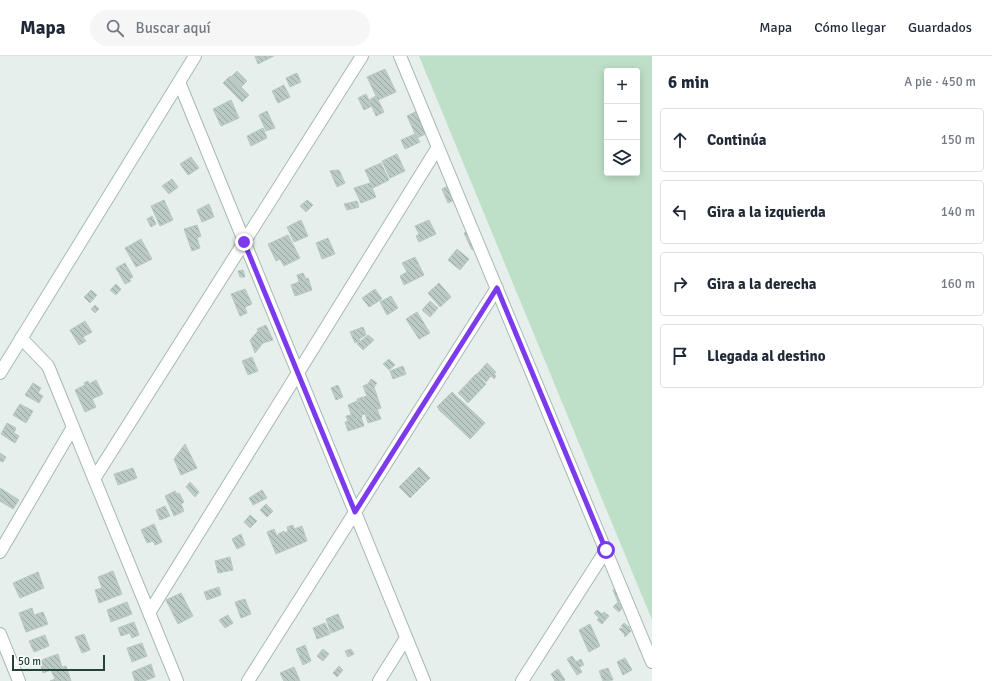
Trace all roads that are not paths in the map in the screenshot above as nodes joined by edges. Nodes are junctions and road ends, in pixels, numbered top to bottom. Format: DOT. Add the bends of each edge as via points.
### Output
graph roads {
  1 [pos="195,56"];
  2 [pos="362,56"];
  3 [pos="400,56"];
  4 [pos="179,82"];
  5 [pos="438,148"];
  6 [pos="244,242"];
  7 [pos="497,288"];
  8 [pos="21,338"];
  9 [pos="0,373"];
  10 [pos="298,373"];
  11 [pos="73,428"];
  12 [pos="94,479"];
  13 [pos="355,512"];
  14 [pos="606,550"];
  15 [pos="0,552"];
  16 [pos="149,613"];
  17 [pos="0,634"];
  18 [pos="406,638"];
  19 [pos="652,662"];
  20 [pos="19,681"];
  21 [pos="177,681"];
  22 [pos="248,681"];
  23 [pos="378,681"];
  24 [pos="424,681"];
  25 [pos="522,681"];
  1 -- 4 [label="street"];
  2 -- 6 [label="street"];
  3 -- 5 [label="street"];
  4 -- 6 [label="street"];
  4 -- 8 [label="street"];
  5 -- 7 [label="street"];
  5 -- 10 [label="street"];
  6 -- 10 [label="street"];
  6 -- 12 [label="street"];
  7 -- 13 [label="street"];
  7 -- 14 [label="street"];
  8 -- 9 [label="street"];
  8 -- 11 [label="street" via="48,366"];
  10 -- 13 [label="street"];
  10 -- 16 [label="street"];
  11 -- 12 [label="street"];
  11 -- 15 [label="street"];
  12 -- 16 [label="street"];
  13 -- 18 [label="street"];
  13 -- 22 [label="street"];
  14 -- 19 [label="street"];
  14 -- 25 [label="street"];
  16 -- 21 [label="street"];
  17 -- 20 [label="street"];
  18 -- 23 [label="street"];
  18 -- 24 [label="street"];
}
